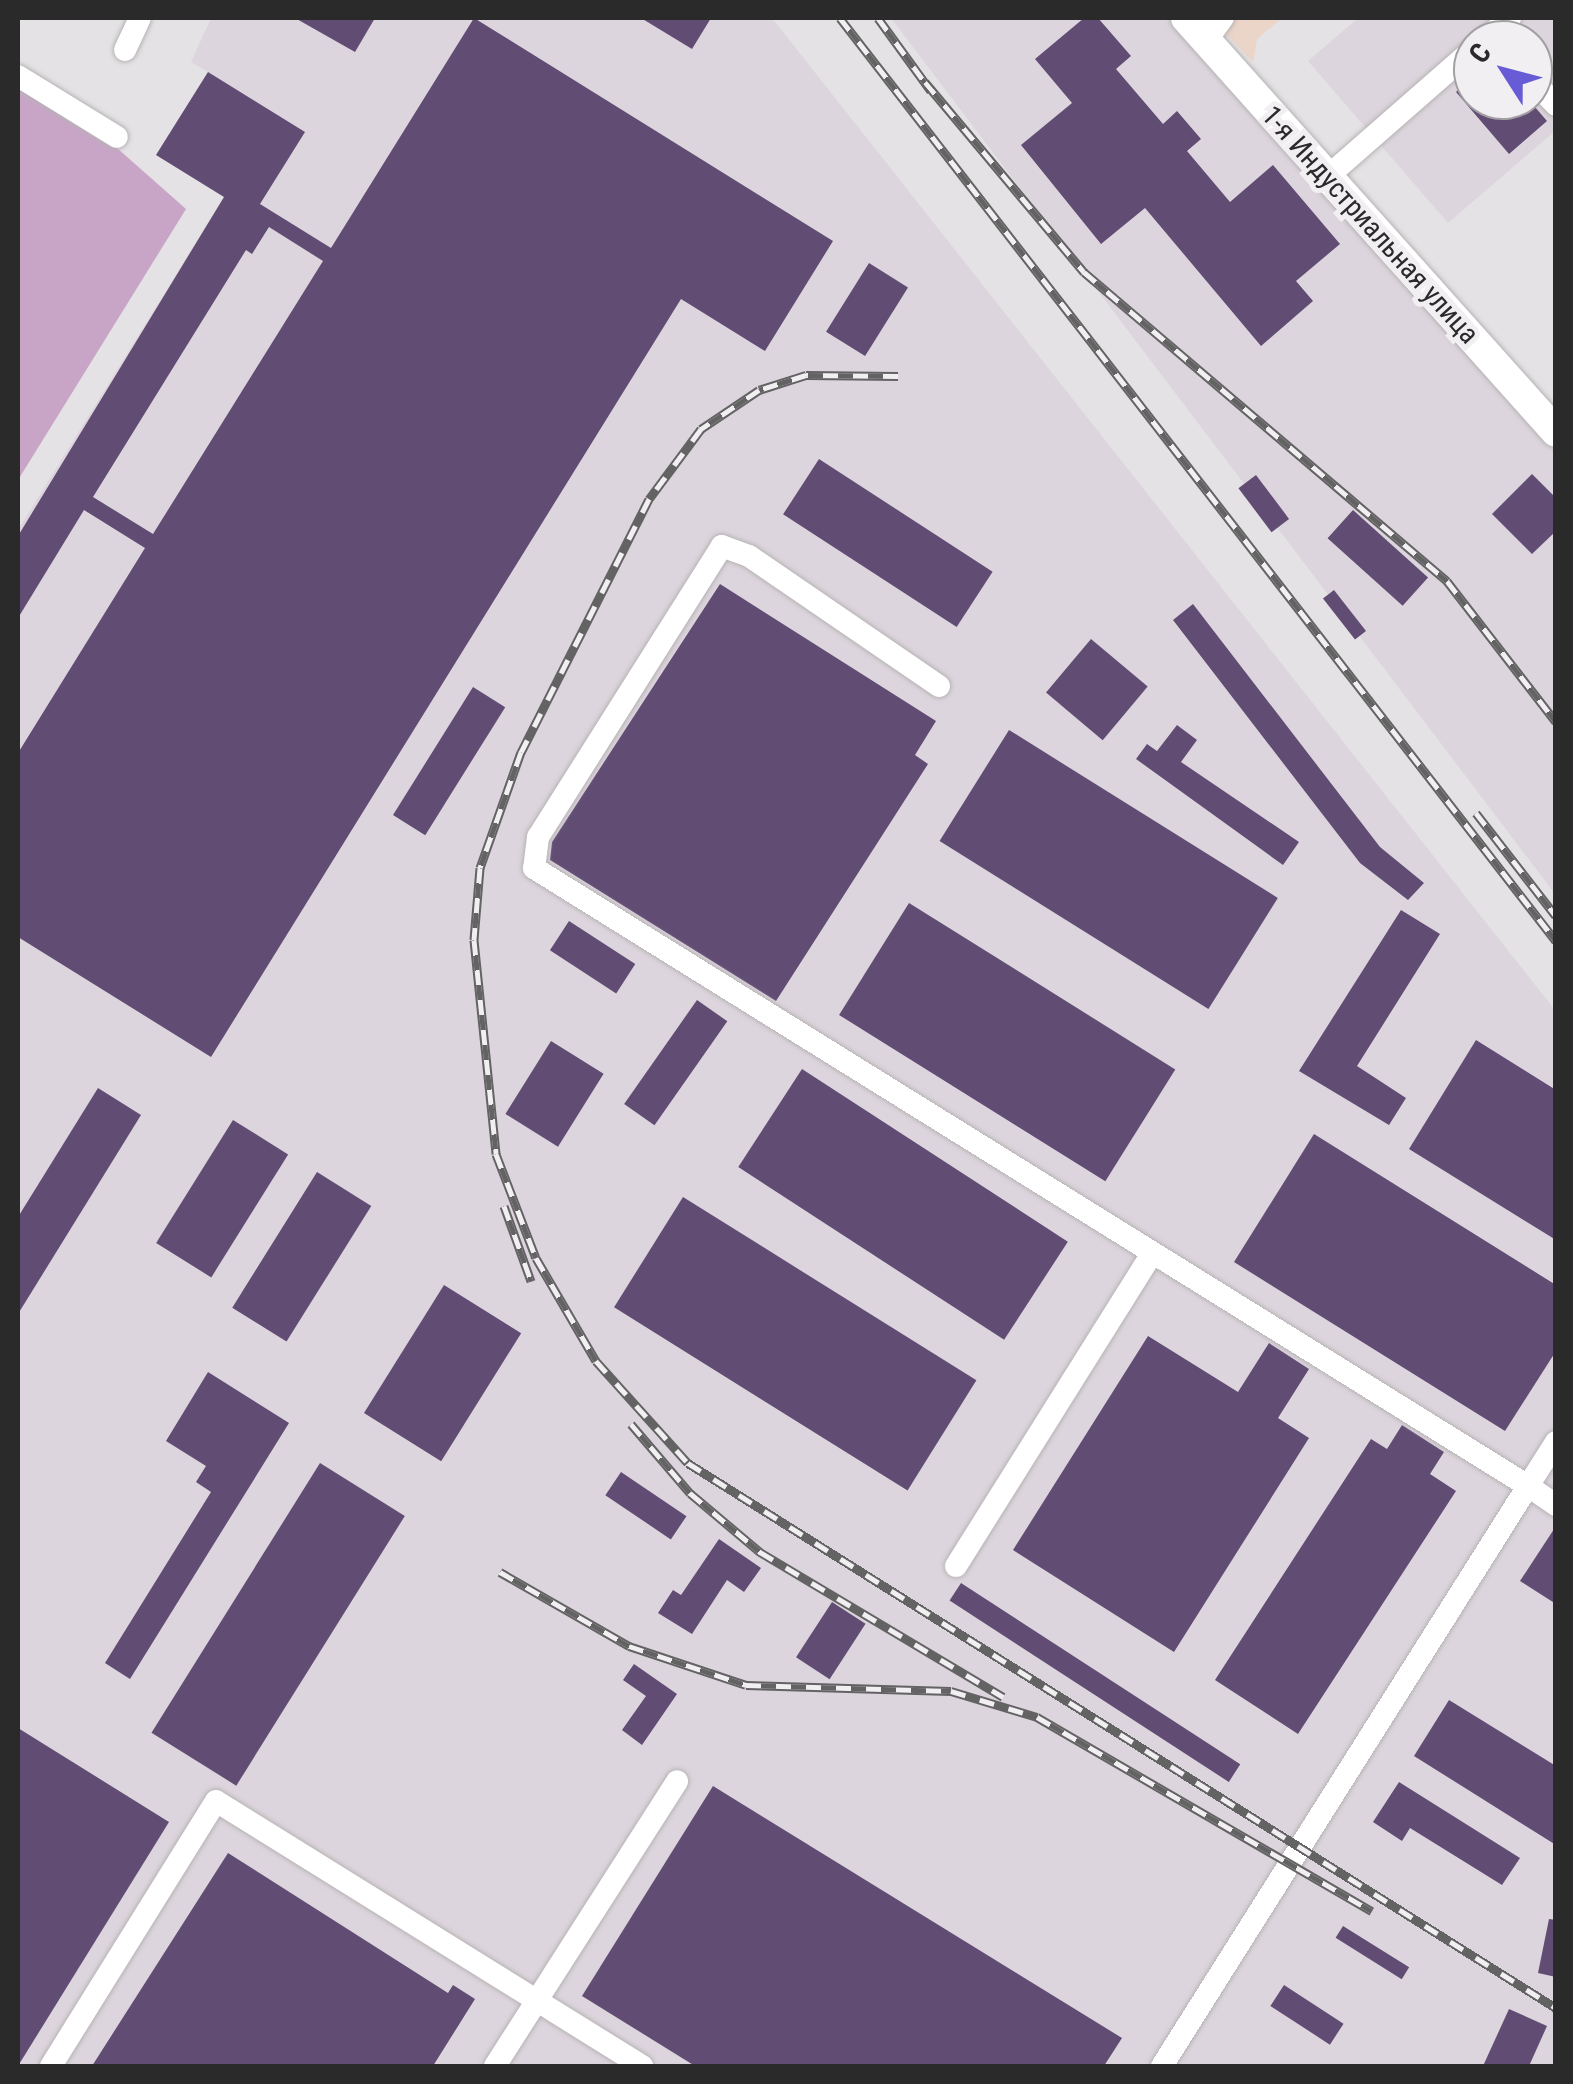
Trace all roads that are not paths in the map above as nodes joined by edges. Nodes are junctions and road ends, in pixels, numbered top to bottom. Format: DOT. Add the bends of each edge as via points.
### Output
graph roads {
  1 [pos="140,18"];
  2 [pos="1205,25"];
  3 [pos="125,50"];
  4 [pos="1453,67"];
  5 [pos="18,76"];
  6 [pos="117,137"];
  7 [pos="1327,177"];
  8 [pos="1556,432"];
  9 [pos="939,686"];
  10 [pos="1152,1253"];
  11 [pos="1556,1442"];
  12 [pos="1528,1486"];
  13 [pos="1556,1505"];
  14 [pos="956,1566"];
  15 [pos="676,1781"];
  16 [pos="537,2001"];
  17 [pos="51,2066"];
  18 [pos="496,2066"];
  19 [pos="642,2066"];
  20 [pos="1162,2066"];
  1 -- 3 [label="lane"];
  2 -- 7 [label="main road, 1-я Индустриальная улица"];
  4 -- 7 [label="lane"];
  5 -- 6 [label="lane"];
  7 -- 8 [label="main road, 1-я Индустриальная улица"];
  9 -- 10 [label="lane" via="749,556 722,546 538,837 534,868"];
  10 -- 12 [label="lane"];
  10 -- 14 [label="lane"];
  11 -- 12 [label="lane"];
  12 -- 13 [label="lane"];
  12 -- 20 [label="lane"];
  15 -- 16 [label="lane"];
  16 -- 17 [label="lane" via="216,1801"];
  16 -- 18 [label="lane"];
  16 -- 19 [label="lane"];
}
